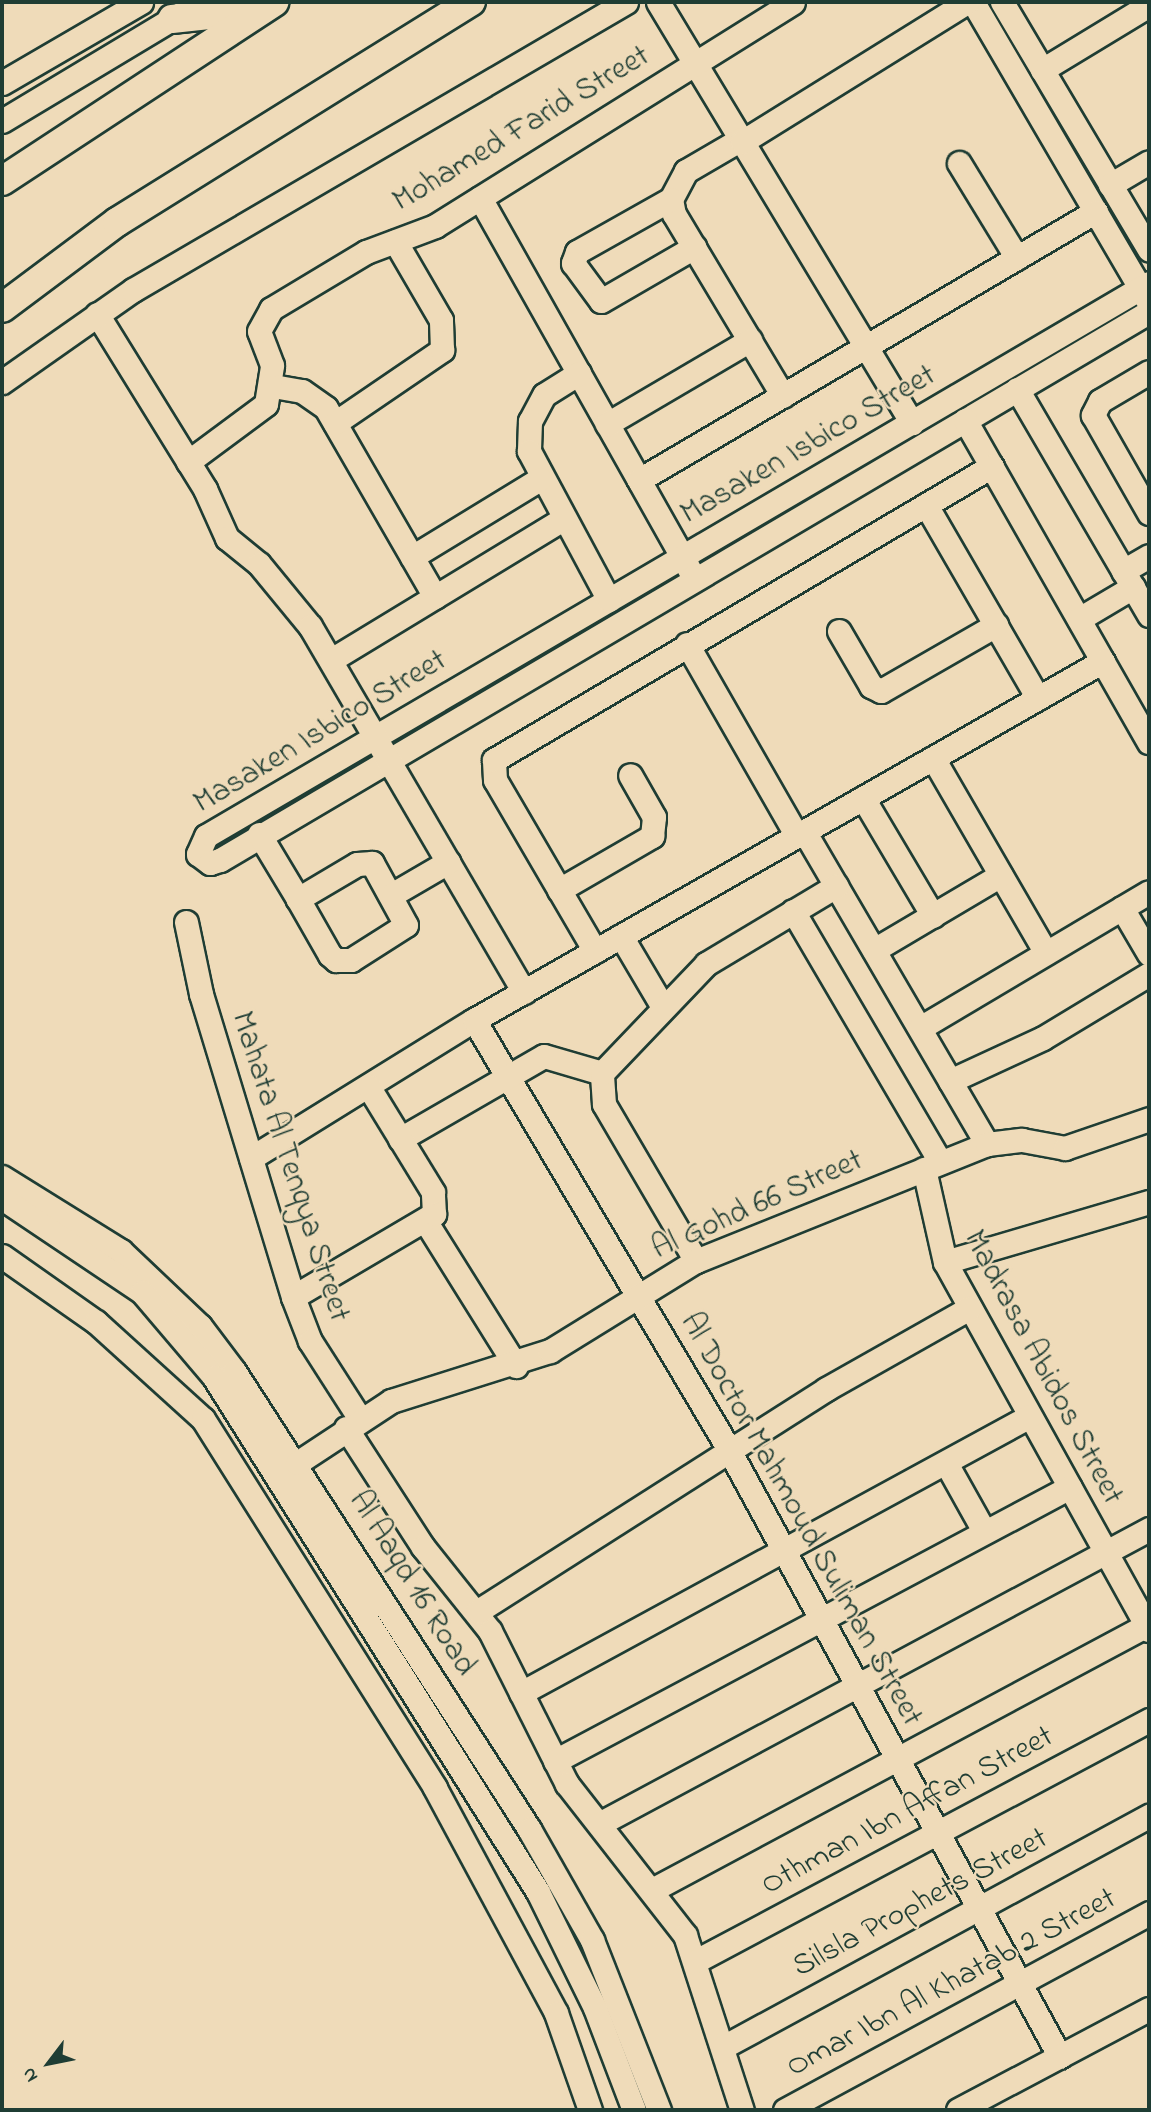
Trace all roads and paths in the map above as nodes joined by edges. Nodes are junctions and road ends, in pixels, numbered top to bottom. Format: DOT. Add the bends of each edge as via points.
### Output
graph roads {
  1 [pos="141,2"];
  2 [pos="202,2"];
  3 [pos="471,2"];
  4 [pos="626,2"];
  5 [pos="658,2"];
  6 [pos="793,2"];
  7 [pos="967,2"];
  8 [pos="973,2"];
  9 [pos="1002,2"];
  10 [pos="1149,5"];
  11 [pos="269,6"];
  12 [pos="172,19"];
  13 [pos="695,63"];
  14 [pos="1042,70"];
  15 [pos="2,82"];
  16 [pos="2,121"];
  17 [pos="741,141"];
  18 [pos="1149,162"];
  19 [pos="959,163"];
  20 [pos="2,181"];
  21 [pos="1110,184"];
  22 [pos="480,198"];
  23 [pos="671,199"];
  24 [pos="1096,211"];
  25 [pos="396,241"];
  26 [pos="694,247"];
  27 [pos="1149,250"];
  28 [pos="1017,258"];
  29 [pos="1146,291"];
  30 [pos="2,308"];
  31 [pos="1149,312"];
  32 [pos="97,314"];
  33 [pos="750,340"];
  34 [pos="866,347"];
  35 [pos="1149,372"];
  36 [pos="579,373"];
  37 [pos="2,383"];
  38 [pos="273,386"];
  39 [pos="1017,389"];
  40 [pos="783,396"];
  41 [pos="965,420"];
  42 [pos="335,423"];
  43 [pos="912,423"];
  44 [pos="607,424"];
  45 [pos="188,462"];
  46 [pos="992,467"];
  47 [pos="540,479"];
  48 [pos="639,480"];
  49 [pos="926,505"];
  50 [pos="1149,513"];
  51 [pos="563,519"];
  52 [pos="1149,556"];
  53 [pos="412,557"];
  54 [pos="682,557"];
  55 [pos="695,579"];
  56 [pos="1128,579"];
  57 [pos="435,597"];
  58 [pos="609,600"];
  59 [pos="1149,615"];
  60 [pos="1079,619"];
  61 [pos="996,625"];
  62 [pos="839,631"];
  63 [pos="687,644"];
  64 [pos="331,660"];
  65 [pos="1103,661"];
  66 [pos="1038,698"];
  67 [pos="375,737"];
  68 [pos="1149,742"];
  69 [pos="388,758"];
  70 [pos="933,758"];
  71 [pos="630,775"];
  72 [pos="863,798"];
  73 [pos="801,833"];
  74 [pos="259,834"];
  75 [pos="448,862"];
  76 [pos="1001,875"];
  77 [pos="836,886"];
  78 [pos="559,890"];
  79 [pos="1149,892"];
  80 [pos="393,894"];
  81 [pos="298,899"];
  82 [pos="1122,908"];
  83 [pos="793,911"];
  84 [pos="933,916"];
  85 [pos="187,922"];
  86 [pos="621,936"];
  87 [pos="874,950"];
  88 [pos="595,951"];
  89 [pos="1046,953"];
  90 [pos="1149,954"];
  91 [pos="1149,974"];
  92 [pos="524,992"];
  93 [pos="663,1007"];
  94 [pos="474,1020"];
  95 [pos="920,1028"];
  96 [pos="602,1073"];
  97 [pos="508,1077"];
  98 [pos="950,1081"];
  99 [pos="368,1086"];
  100 [pos="1149,1119"];
  101 [pos="400,1139"];
  102 [pos="987,1144"];
  103 [pos="251,1158"];
  104 [pos="932,1166"];
  105 [pos="2,1177"];
  106 [pos="2,1198"];
  107 [pos="1149,1202"];
  108 [pos="426,1222"];
  109 [pos="2,1256"];
  110 [pos="696,1261"];
  111 [pos="945,1262"];
  112 [pos="293,1297"];
  113 [pos="638,1297"];
  114 [pos="970,1308"];
  115 [pos="516,1366"];
  116 [pos="1030,1416"];
  117 [pos="353,1423"];
  118 [pos="729,1450"];
  119 [pos="297,1463"];
  120 [pos="946,1463"];
  121 [pos="1070,1487"];
  122 [pos="1149,1529"];
  123 [pos="984,1531"];
  124 [pos="785,1552"];
  125 [pos="1106,1552"];
  126 [pos="478,1611"];
  127 [pos="821,1618"];
  128 [pos="1148,1626"];
  129 [pos="858,1686"];
  130 [pos="521,1693"];
  131 [pos="1149,1720"];
  132 [pos="898,1760"];
  133 [pos="555,1761"];
  134 [pos="1149,1816"];
  135 [pos="599,1824"];
  136 [pos="938,1833"];
  137 [pos="652,1890"];
  138 [pos="979,1908"];
  139 [pos="1149,1913"];
  140 [pos="696,1961"];
  141 [pos="1020,1984"];
  142 [pos="1149,2009"];
  143 [pos="723,2047"];
  144 [pos="1060,2057"];
  145 [pos="590,2110"];
  146 [pos="634,2110"];
  147 [pos="659,2110"];
  148 [pos="742,2110"];
  149 [pos="785,2110"];
  150 [pos="958,2110"];
  1 -- 15 [label="street"];
  2 -- 12 [label="street"];
  3 -- 30 [label="main road" via="117,222"];
  4 -- 32 [label="street"];
  5 -- 13 [label="street"];
  6 -- 13 [label="street, Mohamed Farid Street"];
  7 -- 17 [label="street"];
  8 -- 24 [label="street"];
  9 -- 14 [label="street"];
  10 -- 14 [label="street"];
  11 -- 12 [label="main road"];
  11 -- 20 [label="main road"];
  12 -- 16 [label="street"];
  13 -- 17 [label="street"];
  13 -- 22 [label="street, Mohamed Farid Street"];
  14 -- 21 [label="street"];
  17 -- 23 [label="street" via="686,171"];
  17 -- 34 [label="street"];
  18 -- 21 [label="street"];
  19 -- 28 [label="street"];
  21 -- 27 [label="street"];
  22 -- 25 [label="street, Mohamed Farid Street" via="435,226"];
  22 -- 36 [label="street"];
  23 -- 26 [label="street"];
  23 -- 26 [label="street" via="577,252 573,263 601,301"];
  24 -- 28 [label="street"];
  24 -- 29 [label="street"];
  25 -- 38 [label="street, Mohamed Farid Street" via="271,309 259,331"];
  25 -- 42 [label="street" via="441,320 442,350"];
  26 -- 33 [label="street"];
  28 -- 34 [label="street"];
  29 -- 43 [label="street, Masaken Isbico Street"];
  31 -- 39 [label="street, Masaken Isbico Street"];
  32 -- 37 [label="street"];
  32 -- 45 [label="street"];
  33 -- 40 [label="street"];
  33 -- 44 [label="street"];
  34 -- 40 [label="street"];
  34 -- 43 [label="street"];
  35 -- 50 [label="street" via="1100,401 1093,415"];
  36 -- 44 [label="street"];
  36 -- 47 [label="street" via="544,395 530,421 529,451"];
  38 -- 42 [label="street" via="315,397"];
  38 -- 45 [label="street" via="253,418"];
  39 -- 41 [label="street, Masaken Isbico Street"];
  39 -- 56 [label="street"];
  40 -- 48 [label="street"];
  41 -- 46 [label="street"];
  41 -- 55 [label="street, Masaken Isbico Street"];
  42 -- 53 [label="street"];
  43 -- 54 [label="street, Masaken Isbico Street"];
  44 -- 48 [label="street"];
  45 -- 64 [label="street" via="227,538 286,593"];
  46 -- 49 [label="street"];
  46 -- 60 [label="street"];
  47 -- 51 [label="street"];
  47 -- 53 [label="street"];
  48 -- 54 [label="street"];
  49 -- 61 [label="street"];
  49 -- 63 [label="street"];
  51 -- 57 [label="street"];
  51 -- 58 [label="street"];
  52 -- 56 [label="street"];
  53 -- 57 [label="street"];
  54 -- 55 [label="street"];
  54 -- 58 [label="street, Masaken Isbico Street"];
  55 -- 69 [label="street, Masaken Isbico Street"];
  56 -- 59 [label="street"];
  56 -- 60 [label="street"];
  57 -- 64 [label="street"];
  58 -- 67 [label="street, Masaken Isbico Street"];
  60 -- 65 [label="street"];
  61 -- 62 [label="street" via="881,691 871,686"];
  61 -- 66 [label="street"];
  63 -- 73 [label="street"];
  63 -- 78 [label="street" via="494,760 495,780"];
  64 -- 67 [label="street"];
  65 -- 66 [label="street"];
  65 -- 68 [label="street"];
  66 -- 70 [label="street"];
  67 -- 69 [label="street"];
  67 -- 74 [label="street, Masaken Isbico Street" via="201,839 198,854 216,862"];
  69 -- 74 [label="street, Masaken Isbico Street"];
  69 -- 75 [label="street"];
  70 -- 72 [label="street"];
  70 -- 76 [label="street"];
  71 -- 78 [label="street" via="654,817 652,836"];
  72 -- 73 [label="street"];
  72 -- 84 [label="street"];
  73 -- 77 [label="street"];
  73 -- 86 [label="street"];
  74 -- 81 [label="street"];
  75 -- 80 [label="street"];
  75 -- 92 [label="street"];
  76 -- 84 [label="street"];
  76 -- 89 [label="street"];
  77 -- 83 [label="street"];
  77 -- 87 [label="street"];
  78 -- 88 [label="street"];
  79 -- 82 [label="street"];
  80 -- 81 [label="street" via="378,868 365,862"];
  80 -- 81 [label="street" via="406,917 401,931 344,962 331,955"];
  82 -- 89 [label="street"];
  82 -- 90 [label="street"];
  83 -- 93 [label="street" via="716,956"];
  83 -- 104 [label="street, Madrasa Abidos Street"];
  84 -- 87 [label="street"];
  85 -- 103 [label="street, Mahata Al Tenqya Street"];
  86 -- 88 [label="street"];
  86 -- 93 [label="street"];
  87 -- 95 [label="street"];
  88 -- 92 [label="street"];
  89 -- 95 [label="street"];
  91 -- 98 [label="street" via="1043,1038"];
  92 -- 94 [label="street"];
  93 -- 96 [label="street"];
  94 -- 97 [label="street, Al Doctor Mahmoud Suliman Street"];
  94 -- 99 [label="street"];
  95 -- 98 [label="street"];
  96 -- 97 [label="street" via="550,1055"];
  96 -- 110 [label="street" via="604,1104"];
  97 -- 101 [label="street"];
  97 -- 113 [label="street, Al Doctor Mahmoud Suliman Street"];
  98 -- 102 [label="street"];
  99 -- 101 [label="street"];
  99 -- 103 [label="street"];
  100 -- 102 [label="street, Al Gohd 66 Street" via="1065,1148 1022,1140"];
  101 -- 108 [label="street" via="437,1203"];
  102 -- 104 [label="street, Al Gohd 66 Street"];
  103 -- 112 [label="street, Mahata Al Tenqya Street"];
  104 -- 110 [label="street, Al Gohd 66 Street"];
  104 -- 111 [label="street, Madrasa Abidos Street"];
  105 -- 119 [label="street, Al Aaqd 16 Road" via="88,1227 149,1275 200,1326"];
  106 -- 146 [label="street, Al Aaqd 16 Road" via="142,1292 214,1377 538,1892 595,2008"];
  107 -- 111 [label="street"];
  108 -- 112 [label="street"];
  108 -- 115 [label="street"];
  109 -- 145 [label="street" via="96,1322 203,1419 435,1788 556,2012"];
  110 -- 113 [label="street, Al Gohd 66 Street"];
  111 -- 114 [label="street, Madrasa Abidos Street"];
  112 -- 117 [label="street, Mahata Al Tenqya Street" via="310,1341"];
  113 -- 115 [label="street, Al Gohd 66 Street"];
  113 -- 118 [label="street, Al Doctor Mahmoud Suliman Street"];
  114 -- 116 [label="street, Madrasa Abidos Street"];
  114 -- 118 [label="street"];
  115 -- 117 [label="street, Al Gohd 66 Street" via="391,1401"];
  116 -- 120 [label="street"];
  116 -- 121 [label="street, Madrasa Abidos Street"];
  117 -- 119 [label="street, Al Gohd 66 Street"];
  117 -- 126 [label="street, Mahata Al Tenqya Street" via="423,1547"];
  118 -- 124 [label="street, Al Doctor Mahmoud Suliman Street"];
  118 -- 126 [label="street"];
  119 -- 147 [label="street, Al Aaqd 16 Road" via="592,1941"];
  120 -- 123 [label="street"];
  120 -- 124 [label="street"];
  121 -- 123 [label="street"];
  121 -- 125 [label="street, Madrasa Abidos Street"];
  122 -- 125 [label="street"];
  123 -- 127 [label="street"];
  124 -- 127 [label="street, Al Doctor Mahmoud Suliman Street"];
  124 -- 130 [label="street"];
  125 -- 128 [label="street, Madrasa Abidos Street"];
  125 -- 129 [label="street"];
  126 -- 130 [label="street, Mahata Al Tenqya Street"];
  127 -- 129 [label="street, Al Doctor Mahmoud Suliman Street"];
  127 -- 133 [label="street"];
  128 -- 132 [label="street"];
  129 -- 132 [label="street, Al Doctor Mahmoud Suliman Street"];
  129 -- 135 [label="street"];
  130 -- 133 [label="street, Mahata Al Tenqya Street"];
  131 -- 136 [label="street, Othman Ibn Affan Street"];
  132 -- 136 [label="street, Al Doctor Mahmoud Suliman Street"];
  132 -- 137 [label="street"];
  133 -- 135 [label="street, Mahata Al Tenqya Street"];
  134 -- 138 [label="street, Silsla Prophets Street"];
  135 -- 137 [label="street, Mahata Al Tenqya Street"];
  136 -- 138 [label="street, Al Doctor Mahmoud Suliman Street"];
  136 -- 140 [label="street, Othman Ibn Affan Street"];
  137 -- 140 [label="street, Mahata Al Tenqya Street"];
  138 -- 141 [label="street, Al Doctor Mahmoud Suliman Street"];
  138 -- 143 [label="street, Silsla Prophets Street"];
  139 -- 141 [label="street, Omar Ibn Al Khatab 2 Street"];
  140 -- 143 [label="street, Mahata Al Tenqya Street"];
  141 -- 144 [label="street, Al Doctor Mahmoud Suliman Street"];
  141 -- 149 [label="street, Omar Ibn Al Khatab 2 Street"];
  142 -- 144 [label="street"];
  143 -- 148 [label="street, Mahata Al Tenqya Street"];
  144 -- 150 [label="street"];
}
